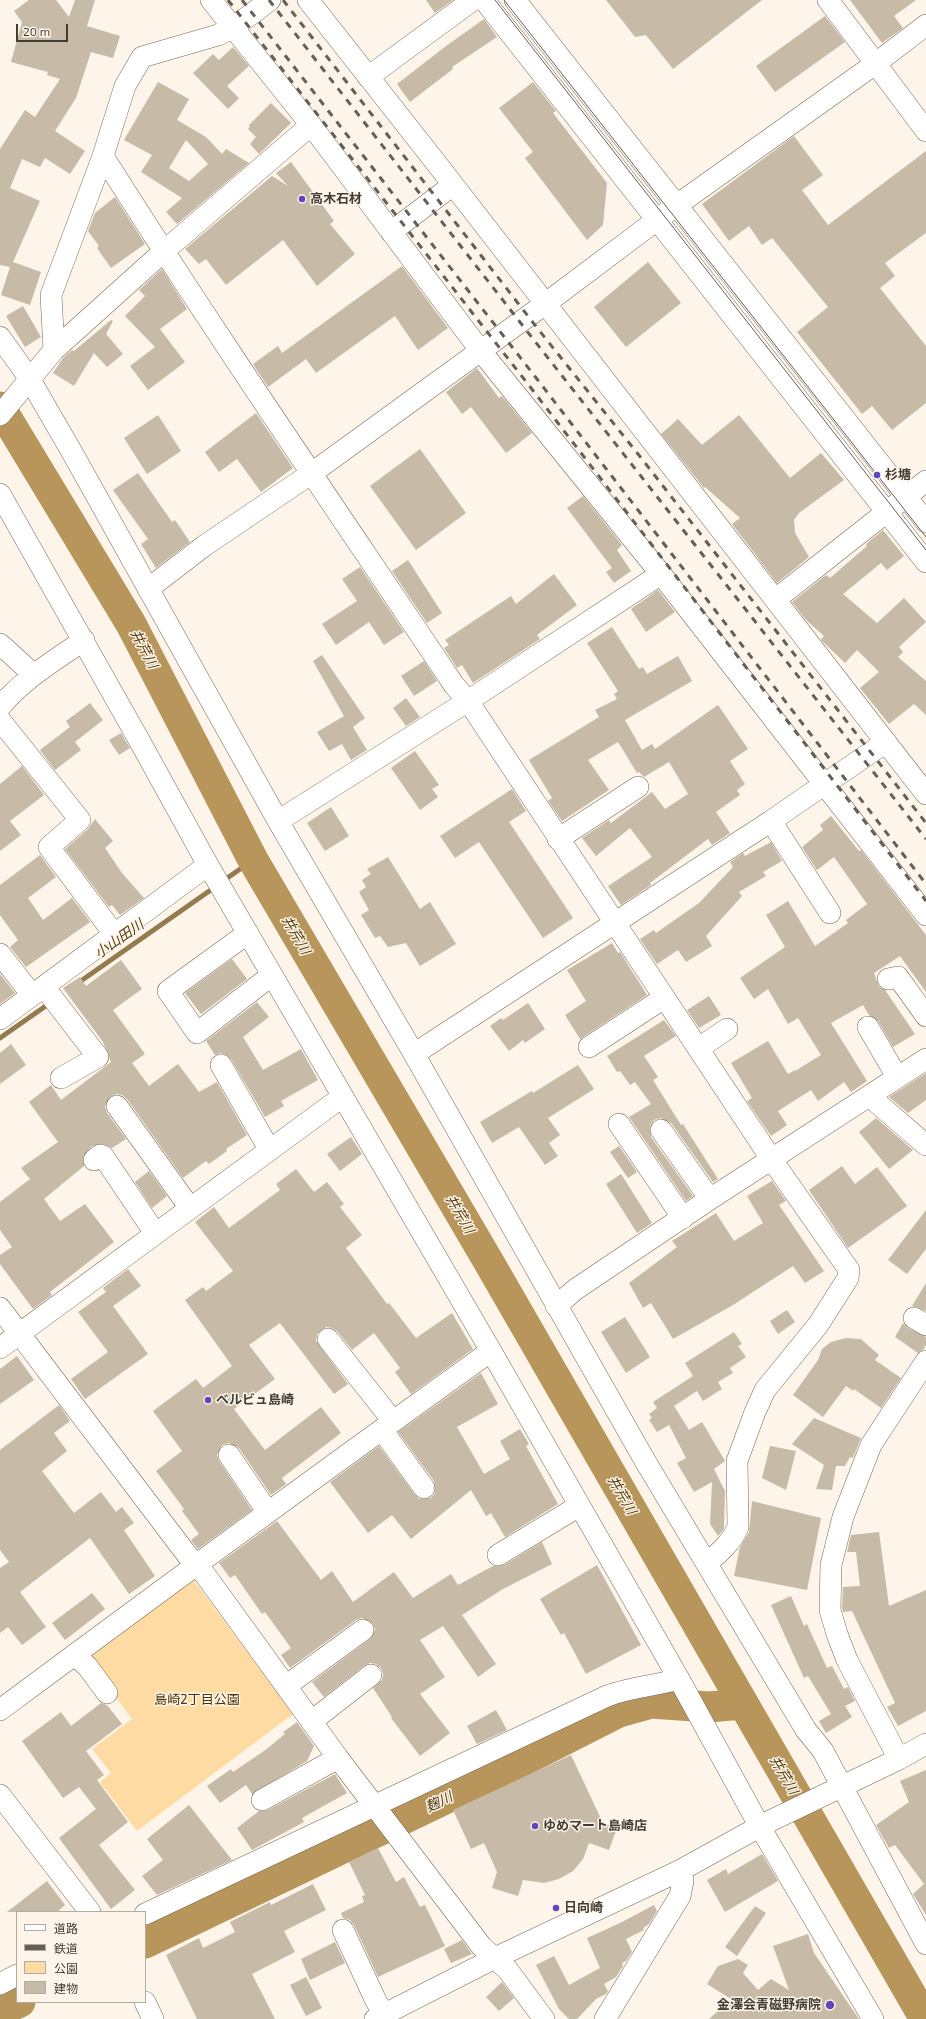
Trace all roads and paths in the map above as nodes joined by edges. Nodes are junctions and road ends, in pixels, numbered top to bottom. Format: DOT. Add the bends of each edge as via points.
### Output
graph roads {
  1 [pos="211,0"];
  2 [pos="270,0"];
  3 [pos="308,0"];
  4 [pos="473,0"];
  5 [pos="484,0"];
  6 [pos="515,0"];
  7 [pos="828,0"];
  8 [pos="926,25"];
  9 [pos="234,27"];
  10 [pos="875,64"];
  11 [pos="368,78"];
  12 [pos="311,125"];
  13 [pos="926,131"];
  14 [pos="103,156"];
  15 [pos="453,185"];
  16 [pos="677,205"];
  17 [pos="656,220"];
  18 [pos="391,232"];
  19 [pos="163,252"];
  20 [pos="546,304"];
  21 [pos="0,337"];
  22 [pos="54,350"];
  23 [pos="480,350"];
  24 [pos="25,383"];
  25 [pos="0,415"];
  26 [pos="312,473"];
  27 [pos="926,481"];
  28 [pos="0,494"];
  29 [pos="907,497"];
  30 [pos="887,513"];
  31 [pos="926,522"];
  32 [pos="926,562"];
  33 [pos="661,574"];
  34 [pos="148,589"];
  35 [pos="776,599"];
  36 [pos="84,640"];
  37 [pos="0,644"];
  38 [pos="34,675"];
  39 [pos="468,701"];
  40 [pos="0,707"];
  41 [pos="0,720"];
  42 [pos="886,742"];
  43 [pos="824,785"];
  44 [pos="638,787"];
  45 [pos="926,794"];
  46 [pos="278,821"];
  47 [pos="771,821"];
  48 [pos="558,839"];
  49 [pos="208,865"];
  50 [pos="830,913"];
  51 [pos="926,914"];
  52 [pos="616,923"];
  53 [pos="248,933"];
  54 [pos="115,935"];
  55 [pos="0,954"];
  56 [pos="272,974"];
  57 [pos="888,979"];
  58 [pos="38,991"];
  59 [pos="664,998"];
  60 [pos="926,1016"];
  61 [pos="0,1019"];
  62 [pos="868,1027"];
  63 [pos="727,1029"];
  64 [pos="589,1047"];
  65 [pos="698,1048"];
  66 [pos="414,1054"];
  67 [pos="926,1059"];
  68 [pos="221,1065"];
  69 [pos="61,1078"];
  70 [pos="897,1078"];
  71 [pos="872,1095"];
  72 [pos="342,1097"];
  73 [pos="117,1106"];
  74 [pos="619,1124"];
  75 [pos="661,1130"];
  76 [pos="926,1145"];
  77 [pos="269,1149"];
  78 [pos="94,1160"];
  79 [pos="772,1160"];
  80 [pos="710,1199"];
  81 [pos="190,1208"];
  82 [pos="683,1218"];
  83 [pos="155,1233"];
  84 [pos="556,1306"];
  85 [pos="0,1308"];
  86 [pos="19,1334"];
  87 [pos="328,1339"];
  88 [pos="0,1348"];
  89 [pos="491,1351"];
  90 [pos="926,1361"];
  91 [pos="387,1425"];
  92 [pos="229,1455"];
  93 [pos="424,1488"];
  94 [pos="579,1506"];
  95 [pos="267,1511"];
  96 [pos="498,1555"];
  97 [pos="707,1563"];
  98 [pos="198,1566"];
  99 [pos="364,1630"];
  100 [pos="74,1655"];
  101 [pos="371,1675"];
  102 [pos="286,1686"];
  103 [pos="683,1686"];
  104 [pos="107,1693"];
  105 [pos="0,1710"];
  106 [pos="312,1721"];
  107 [pos="926,1744"];
  108 [pos="338,1758"];
  109 [pos="898,1759"];
  110 [pos="837,1788"];
  111 [pos="0,1796"];
  112 [pos="262,1800"];
  113 [pos="377,1809"];
  114 [pos="763,1825"];
  115 [pos="681,1870"];
  116 [pos="89,1911"];
  117 [pos="146,1914"];
  118 [pos="343,1930"];
  119 [pos="926,1944"];
  120 [pos="495,1958"];
  121 [pos="16,1976"];
  122 [pos="0,1984"];
  123 [pos="145,2003"];
  124 [pos="382,2017"];
  125 [pos="153,2019"];
  126 [pos="544,2019"];
  127 [pos="606,2019"];
  128 [pos="873,2019"];
  1 -- 9 [label="street"];
  2 -- 9 [label="street"];
  3 -- 11 [label="street"];
  4 -- 11 [label="street"];
  5 -- 17 [label="street"];
  6 -- 16 [label="street"];
  7 -- 10 [label="street"];
  8 -- 10 [label="street"];
  9 -- 12 [label="street"];
  9 -- 14 [label="street" via="218,35 142,57 125,86"];
  10 -- 13 [label="street"];
  10 -- 16 [label="street"];
  11 -- 15 [label="street"];
  12 -- 18 [label="street"];
  12 -- 19 [label="street"];
  14 -- 19 [label="street"];
  14 -- 22 [label="street" via="51,295"];
  15 -- 18 [label="street"];
  15 -- 20 [label="street"];
  16 -- 17 [label="street"];
  16 -- 29 [label="street"];
  17 -- 20 [label="street"];
  17 -- 30 [label="street"];
  18 -- 23 [label="street"];
  19 -- 22 [label="street"];
  19 -- 26 [label="street"];
  20 -- 23 [label="street"];
  20 -- 35 [label="street" via="645,435"];
  21 -- 24 [label="street"];
  22 -- 24 [label="street"];
  23 -- 26 [label="street"];
  23 -- 33 [label="street"];
  24 -- 25 [label="street"];
  24 -- 34 [label="street"];
  26 -- 34 [label="street" via="204,546"];
  26 -- 39 [label="street" via="454,685"];
  27 -- 29 [label="street"];
  28 -- 36 [label="street"];
  29 -- 30 [label="street"];
  29 -- 31 [label="street"];
  30 -- 32 [label="street"];
  30 -- 35 [label="street"];
  33 -- 39 [label="street"];
  33 -- 43 [label="street"];
  34 -- 46 [label="street"];
  35 -- 42 [label="street"];
  36 -- 38 [label="street"];
  36 -- 49 [label="street"];
  37 -- 38 [label="street"];
  38 -- 40 [label="street"];
  39 -- 46 [label="street"];
  39 -- 48 [label="street"];
  41 -- 54 [label="street" via="80,820 49,847"];
  42 -- 43 [label="street"];
  42 -- 45 [label="street"];
  43 -- 47 [label="street"];
  43 -- 51 [label="street"];
  44 -- 48 [label="street"];
  46 -- 66 [label="street"];
  47 -- 50 [label="street"];
  47 -- 52 [label="street"];
  48 -- 52 [label="street"];
  49 -- 53 [label="street"];
  49 -- 54 [label="street"];
  52 -- 59 [label="street"];
  52 -- 66 [label="street"];
  53 -- 56 [label="street"];
  53 -- 56 [label="street" via="168,991 197,1033"];
  54 -- 58 [label="street"];
  55 -- 58 [label="street"];
  56 -- 72 [label="street"];
  57 -- 60 [label="street" via="898,977"];
  58 -- 61 [label="street"];
  58 -- 69 [label="street" via="98,1057"];
  59 -- 64 [label="street"];
  59 -- 65 [label="street"];
  62 -- 70 [label="street"];
  63 -- 65 [label="street"];
  65 -- 79 [label="street"];
  66 -- 84 [label="street"];
  67 -- 70 [label="street"];
  68 -- 77 [label="street"];
  70 -- 71 [label="street"];
  71 -- 76 [label="street" via="876,1102"];
  71 -- 79 [label="street"];
  72 -- 77 [label="street"];
  72 -- 89 [label="street"];
  73 -- 81 [label="street"];
  74 -- 82 [label="street"];
  75 -- 80 [label="street"];
  77 -- 81 [label="street"];
  78 -- 83 [label="street" via="103,1156"];
  79 -- 80 [label="street"];
  79 -- 97 [label="street" via="849,1270 848,1278 818,1325 765,1390 737,1461 738,1527 721,1551"];
  80 -- 82 [label="street"];
  81 -- 83 [label="street"];
  82 -- 84 [label="street" via="576,1289"];
  83 -- 86 [label="street"];
  84 -- 97 [label="street"];
  85 -- 86 [label="street"];
  86 -- 88 [label="street"];
  86 -- 98 [label="street"];
  87 -- 91 [label="street"];
  89 -- 91 [label="street"];
  89 -- 94 [label="street"];
  90 -- 109 [label="street" via="871,1445 843,1517 831,1565 830,1610 837,1634 847,1660"];
  91 -- 93 [label="street"];
  91 -- 95 [label="street"];
  92 -- 95 [label="street"];
  94 -- 96 [label="street"];
  94 -- 103 [label="street"];
  95 -- 98 [label="street"];
  97 -- 110 [label="street" via="806,1730 823,1751"];
  98 -- 100 [label="street"];
  98 -- 102 [label="street"];
  99 -- 102 [label="street"];
  100 -- 104 [label="street" via="87,1666"];
  100 -- 105 [label="street"];
  101 -- 106 [label="street"];
  102 -- 106 [label="street"];
  103 -- 113 [label="street" via="665,1683 624,1689 606,1696"];
  103 -- 114 [label="street"];
  106 -- 108 [label="street"];
  107 -- 109 [label="street"];
  108 -- 112 [label="street"];
  108 -- 113 [label="street"];
  109 -- 110 [label="street"];
  110 -- 114 [label="street"];
  110 -- 119 [label="street"];
  111 -- 116 [label="street"];
  113 -- 117 [label="street"];
  113 -- 120 [label="street" via="482,1947"];
  114 -- 115 [label="street"];
  114 -- 128 [label="street"];
  115 -- 120 [label="street"];
  115 -- 127 [label="street" via="683,1882 680,1896"];
  118 -- 124 [label="street"];
  120 -- 124 [label="street"];
  120 -- 126 [label="street" via="507,1969"];
  121 -- 122 [label="street"];
  123 -- 125 [label="street"];
}
